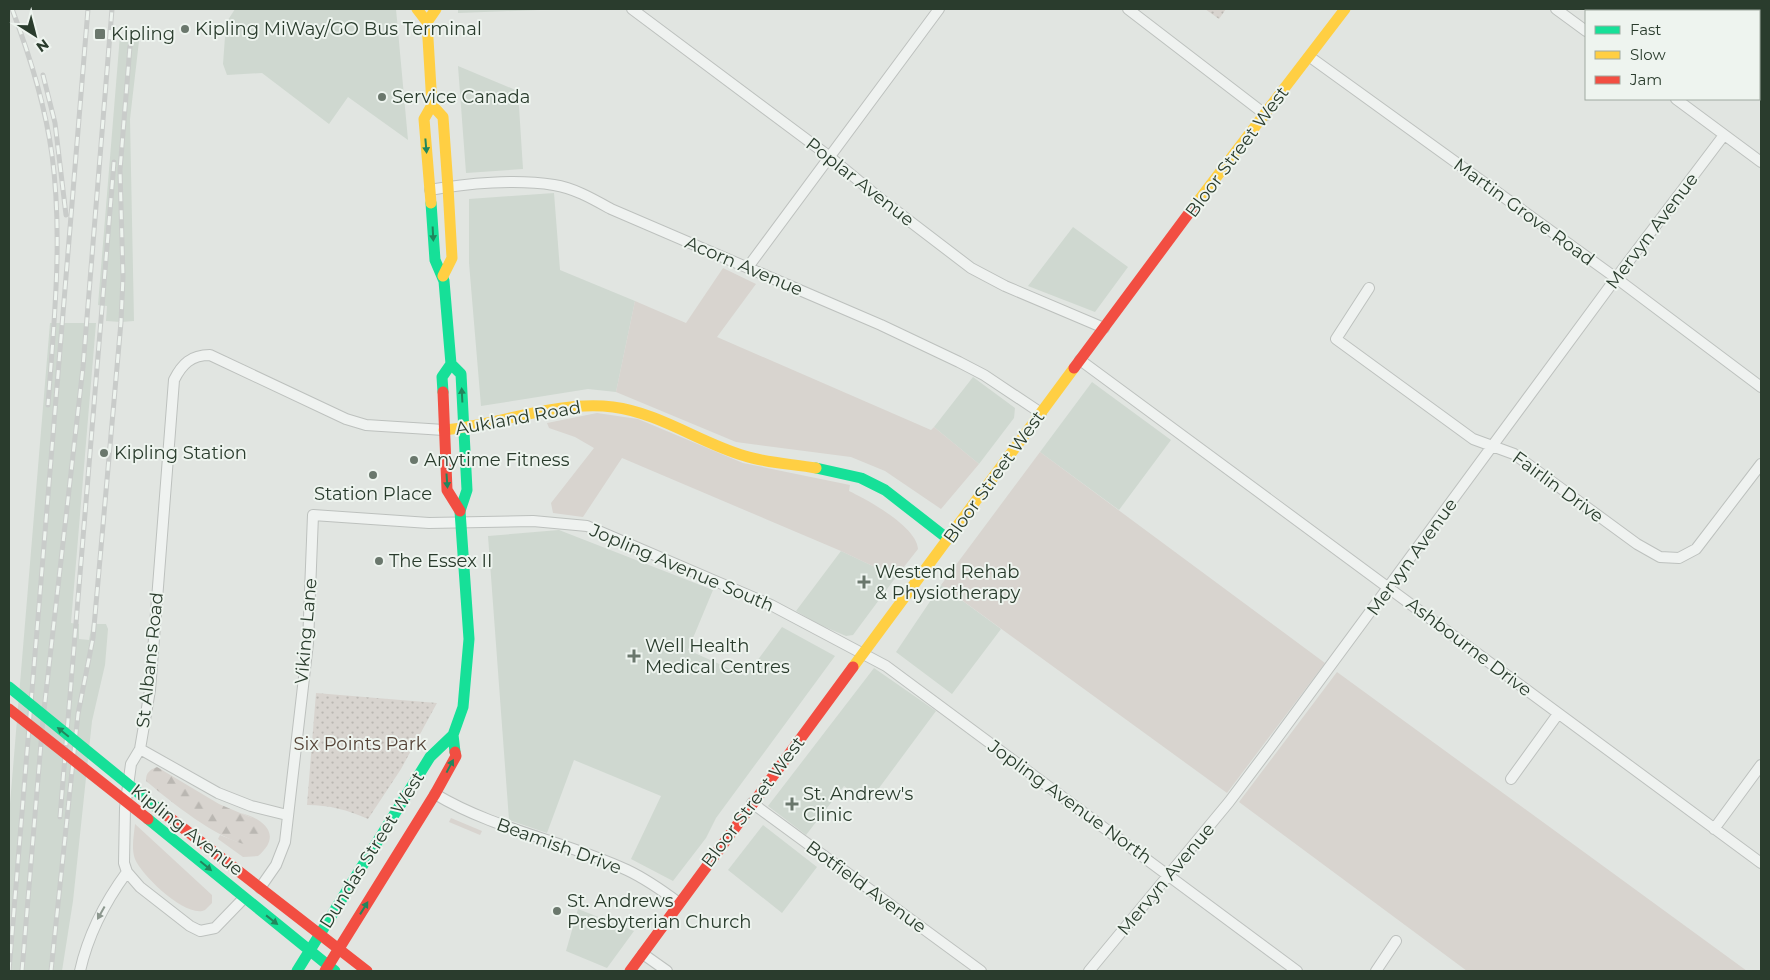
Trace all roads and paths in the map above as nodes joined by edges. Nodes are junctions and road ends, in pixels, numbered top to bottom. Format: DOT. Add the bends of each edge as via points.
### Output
graph roads {
  1 [pos="417,9"];
  2 [pos="436,9"];
  3 [pos="632,9"];
  4 [pos="939,9"];
  5 [pos="1128,9"];
  6 [pos="1345,9"];
  7 [pos="1556,9"];
  8 [pos="427,22"];
  9 [pos="1585,30"];
  10 [pos="1310,57"];
  11 [pos="1677,100"];
  12 [pos="432,105"];
  13 [pos="1266,115"];
  14 [pos="1724,135"];
  15 [pos="830,157"];
  16 [pos="1761,162"];
  17 [pos="448,187"];
  18 [pos="430,190"];
  19 [pos="748,267"];
  20 [pos="443,276"];
  21 [pos="1616,278"];
  22 [pos="1369,288"];
  23 [pos="1104,328"];
  24 [pos="1080,360"];
  25 [pos="451,364"];
  26 [pos="248,372"];
  27 [pos="1761,387"];
  28 [pos="1041,413"];
  29 [pos="465,429"];
  30 [pos="444,430"];
  31 [pos="1493,447"];
  32 [pos="1761,464"];
  33 [pos="460,517"];
  34 [pos="948,539"];
  35 [pos="1390,588"];
  36 [pos="864,654"];
  37 [pos="9,688"];
  38 [pos="9,709"];
  39 [pos="1558,714"];
  40 [pos="453,735"];
  41 [pos="140,749"];
  42 [pos="1761,766"];
  43 [pos="1511,779"];
  44 [pos="435,794"];
  45 [pos="752,803"];
  46 [pos="288,815"];
  47 [pos="1714,829"];
  48 [pos="1761,863"];
  49 [pos="127,872"];
  50 [pos="1169,875"];
  51 [pos="260,888"];
  52 [pos="244,898"];
  53 [pos="680,902"];
  54 [pos="320,935"];
  55 [pos="1396,941"];
  56 [pos="338,949"];
  57 [pos="310,951"];
  58 [pos="642,954"];
  59 [pos="329,969"];
  60 [pos="80,971"];
  61 [pos="297,971"];
  62 [pos="366,971"];
  63 [pos="630,971"];
  64 [pos="666,971"];
  65 [pos="981,971"];
  66 [pos="1089,971"];
  67 [pos="1297,971"];
  68 [pos="1376,971"];
  1 -- 8 [label="main road"];
  2 -- 8 [label="main road"];
  3 -- 15 [label="street, Poplar Avenue"];
  4 -- 15 [label="street"];
  5 -- 13 [label="street"];
  6 -- 10 [label="main road, Bloor Street West"];
  7 -- 9 [label="street"];
  8 -- 12 [label="main road, Dundas Street West"];
  10 -- 13 [label="main road, Bloor Street West"];
  10 -- 21 [label="street, Martin Grove Road"];
  11 -- 14 [label="street"];
  12 -- 17 [label="main road, Dundas Street West" via="443,117"];
  12 -- 18 [label="main road, Dundas Street West, one-way" via="424,118"];
  13 -- 23 [label="main road, Bloor Street West"];
  14 -- 16 [label="street"];
  14 -- 21 [label="street, Mervyn Avenue"];
  15 -- 19 [label="street"];
  15 -- 23 [label="street, Poplar Avenue" via="970,268"];
  17 -- 18 [label="street, Acorn Avenue"];
  17 -- 19 [label="street, Acorn Avenue" via="525,183 556,185"];
  17 -- 20 [label="main road, Dundas Street West" via="452,258"];
  18 -- 20 [label="main road, Dundas Street West, one-way" via="435,260"];
  19 -- 28 [label="street, Acorn Avenue" via="959,362"];
  20 -- 25 [label="main road, Dundas Street West"];
  21 -- 27 [label="street, Martin Grove Road"];
  21 -- 31 [label="street, Mervyn Avenue"];
  22 -- 31 [label="street, Fairlin Drive" via="1336,339 1473,439"];
  23 -- 24 [label="main road, Bloor Street West"];
  24 -- 28 [label="main road, Bloor Street West"];
  24 -- 35 [label="street, Ashbourne Drive"];
  29 -- 25 [label="main road, Dundas Street West, one-way" via="461,374"];
  25 -- 30 [label="main road, Dundas Street West" via="442,377"];
  26 -- 30 [label="street, Aukland Road" via="346,419 366,425"];
  26 -- 41 [label="street, St Albans Road" via="220,358 200,355 183,364 174,380 150,690"];
  28 -- 34 [label="main road, Bloor Street West"];
  29 -- 30 [label="main road, Aukland Road"];
  29 -- 33 [label="main road, Dundas Street West" via="467,490"];
  29 -- 34 [label="main road, Aukland Road" via="576,406 620,406 745,456 835,471 866,480 885,490"];
  30 -- 33 [label="main road, Dundas Street West, one-way" via="447,490"];
  31 -- 32 [label="street, Fairlin Drive" via="1514,454 1637,544 1660,557 1669,558 1696,549"];
  31 -- 35 [label="street, Mervyn Avenue"];
  33 -- 36 [label="street, Jopling Avenue South" via="587,526 771,605"];
  33 -- 40 [label="main road, Dundas Street West" via="469,658 463,706"];
  33 -- 46 [label="street, Viking Lane" via="313,515 308,644"];
  34 -- 36 [label="main road, Bloor Street West"];
  35 -- 39 [label="street, Ashbourne Drive"];
  35 -- 50 [label="street, Mervyn Avenue" via="1240,788"];
  36 -- 45 [label="main road, Bloor Street West"];
  36 -- 50 [label="street, Jopling Avenue North" via="886,666"];
  51 -- 37 [label="main road, Kipling Avenue, one-way, bridge"];
  38 -- 52 [label="main road, Kipling Avenue, one-way, bridge"];
  39 -- 43 [label="street"];
  39 -- 47 [label="street, Ashbourne Drive"];
  44 -- 40 [label="main road, Dundas Street West, one-way" via="456,756"];
  40 -- 54 [label="main road, Dundas Street West" via="430,757"];
  41 -- 46 [label="street" via="218,793 250,806"];
  41 -- 49 [label="street, St Albans Road" via="131,764 125,808 123,842"];
  42 -- 47 [label="street"];
  44 -- 53 [label="street, Beamish Drive" via="475,815 626,870"];
  56 -- 44 [label="main road, Dundas Street West, one-way"];
  45 -- 53 [label="main road, Bloor Street West"];
  45 -- 65 [label="street, Botfield Avenue"];
  46 -- 51 [label="street, Viking Lane" via="281,853"];
  47 -- 48 [label="street, Ashbourne Drive"];
  49 -- 52 [label="street" via="153,897 200,931 215,928"];
  49 -- 60 [label="street, one-way" via="96,922"];
  50 -- 66 [label="street, Mervyn Avenue"];
  50 -- 67 [label="street, Jopling Avenue North"];
  51 -- 54 [label="main road, Kipling Avenue"];
  52 -- 57 [label="main road, Kipling Avenue, one-way"];
  53 -- 58 [label="main road, Bloor Street West"];
  54 -- 56 [label="main road, Kipling Avenue"];
  54 -- 57 [label="main road, Dundas Street West"];
  55 -- 68 [label="street"];
  56 -- 59 [label="main road, Dundas Street West"];
  56 -- 62 [label="main road, Kipling Avenue"];
  57 -- 59 [label="main road, Kipling Avenue"];
  57 -- 61 [label="main road, Dundas Street West"];
  58 -- 63 [label="main road, Bloor Street West"];
  58 -- 64 [label="street"];
}
